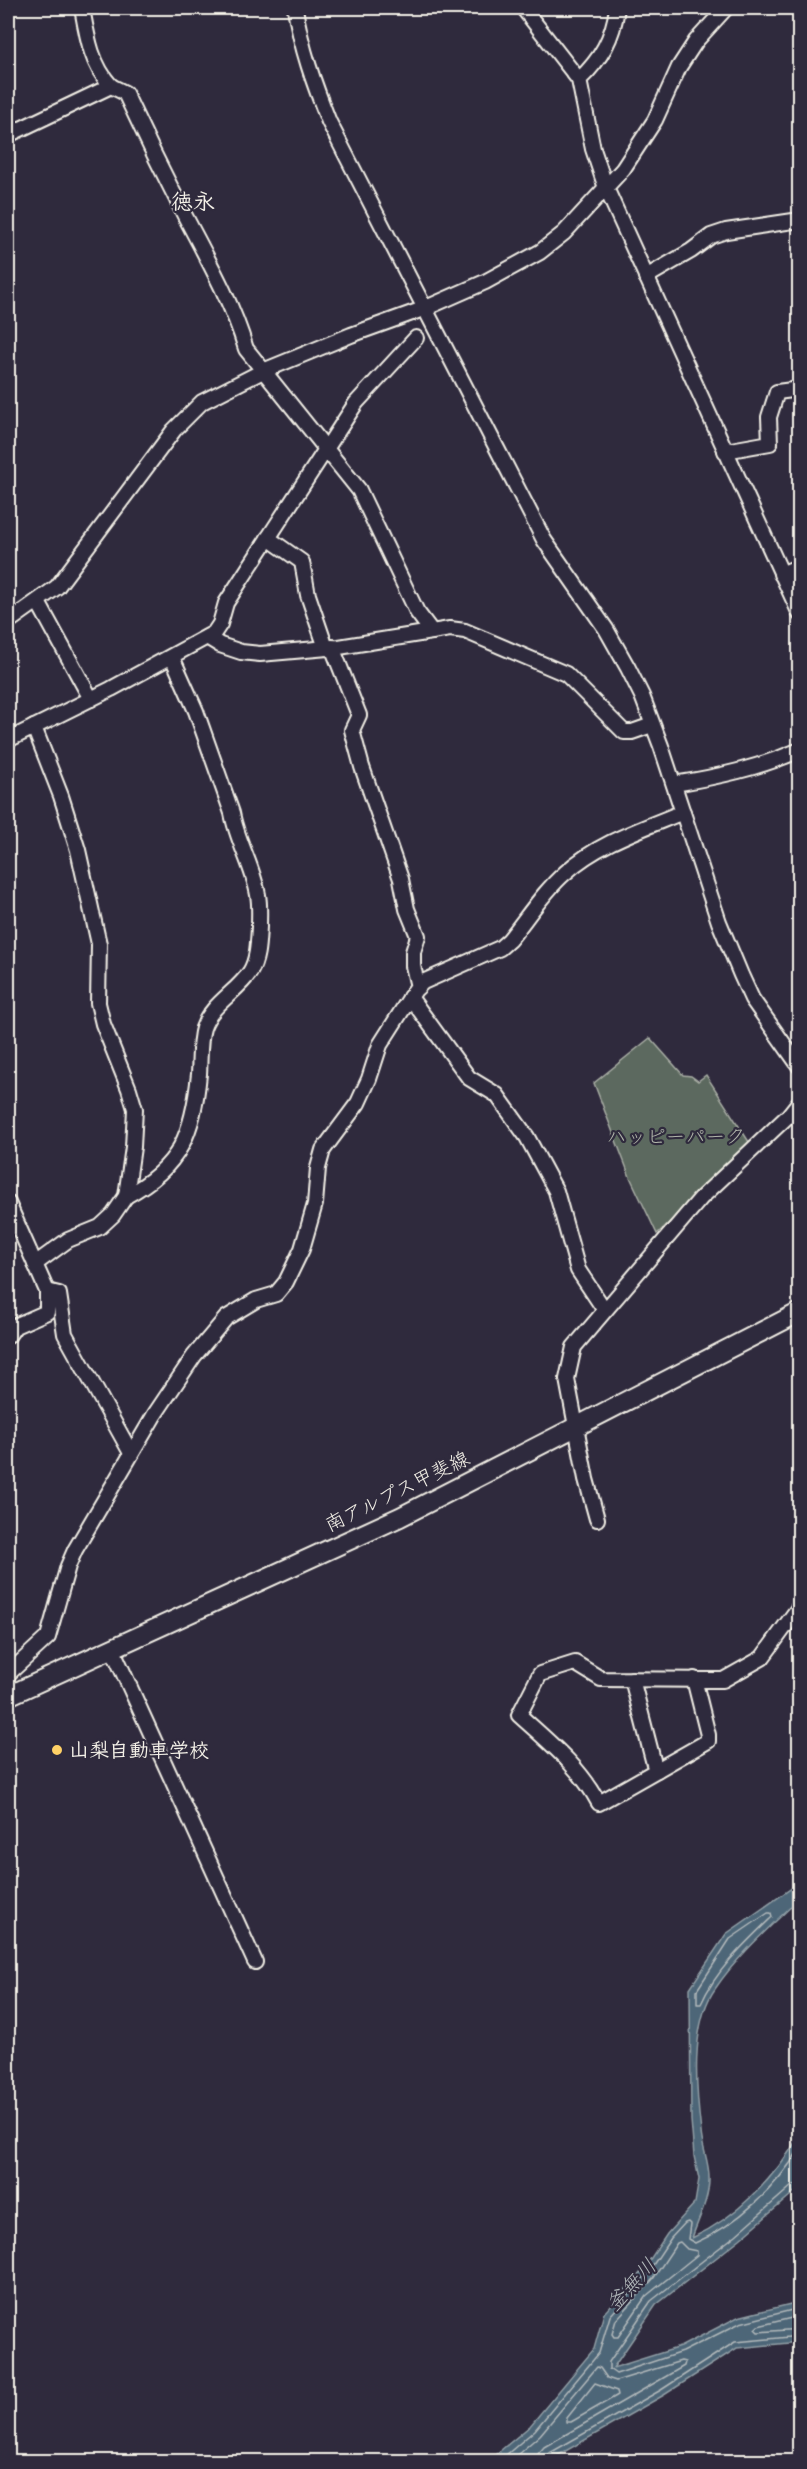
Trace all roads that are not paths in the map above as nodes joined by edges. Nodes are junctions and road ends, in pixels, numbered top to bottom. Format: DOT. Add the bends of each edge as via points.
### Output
graph roads {
  1 [pos="82,8"];
  2 [pos="295,8"];
  3 [pos="524,8"];
  4 [pos="617,8"];
  5 [pos="726,8"];
  6 [pos="579,80"];
  7 [pos="111,86"];
  8 [pos="8,135"];
  9 [pos="606,188"];
  10 [pos="800,220"];
  11 [pos="646,277"];
  12 [pos="426,308"];
  13 [pos="416,338"];
  14 [pos="263,371"];
  15 [pos="800,389"];
  16 [pos="325,449"];
  17 [pos="725,451"];
  18 [pos="268,538"];
  19 [pos="800,566"];
  20 [pos="781,574"];
  21 [pos="38,602"];
  22 [pos="800,614"];
  23 [pos="8,622"];
  24 [pos="432,632"];
  25 [pos="207,637"];
  26 [pos="329,647"];
  27 [pos="172,657"];
  28 [pos="91,699"];
  29 [pos="652,725"];
  30 [pos="34,727"];
  31 [pos="8,740"];
  32 [pos="800,750"];
  33 [pos="674,784"];
  34 [pos="683,812"];
  35 [pos="414,992"];
  36 [pos="800,1067"];
  37 [pos="800,1101"];
  38 [pos="126,1196"];
  39 [pos="8,1203"];
  40 [pos="35,1264"];
  41 [pos="47,1291"];
  42 [pos="604,1309"];
  43 [pos="800,1311"];
  44 [pos="8,1336"];
  45 [pos="576,1426"];
  46 [pos="131,1453"];
  47 [pos="597,1519"];
  48 [pos="800,1606"];
  49 [pos="112,1648"];
  50 [pos="8,1674"];
  51 [pos="632,1679"];
  52 [pos="694,1679"];
  53 [pos="8,1696"];
  54 [pos="657,1770"];
  55 [pos="255,1962"];
  1 -- 7 [label="street" via="88,43 99,73"];
  2 -- 12 [label="street" via="311,79 329,122"];
  3 -- 6 [label="street"];
  4 -- 6 [label="street" via="610,40 595,65"];
  5 -- 9 [label="street" via="696,41 638,148"];
  6 -- 9 [label="street" via="593,149"];
  7 -- 8 [label="street"];
  7 -- 14 [label="street" via="125,93 224,290 246,349"];
  9 -- 11 [label="street"];
  9 -- 12 [label="street" via="564,233 540,252 500,275"];
  10 -- 11 [label="street" via="726,231"];
  11 -- 17 [label="street"];
  12 -- 14 [label="street"];
  12 -- 29 [label="street" via="544,540 610,634 642,696"];
  13 -- 16 [label="street" via="356,403"];
  14 -- 16 [label="street"];
  14 -- 21 [label="street" via="202,402 188,415 68,574"];
  15 -- 17 [label="street" via="777,392 769,417 770,443"];
  16 -- 18 [label="street"];
  16 -- 24 [label="street" via="359,490 417,612"];
  17 -- 20 [label="street"];
  18 -- 25 [label="street" via="226,603 220,624"];
  18 -- 26 [label="street" via="302,562 308,595"];
  19 -- 20 [label="street"];
  20 -- 22 [label="street"];
  21 -- 23 [label="street"];
  21 -- 28 [label="street"];
  24 -- 26 [label="street"];
  24 -- 29 [label="street" via="465,632 566,675 624,732"];
  25 -- 26 [label="street" via="241,652 260,654"];
  25 -- 27 [label="street"];
  26 -- 35 [label="street" via="359,715 352,730 354,739 418,936 413,952"];
  27 -- 28 [label="street"];
  27 -- 38 [label="street" via="196,711 250,866 258,896 256,955 250,972 215,1008 203,1028 192,1121 180,1148 166,1169"];
  28 -- 30 [label="street"];
  29 -- 33 [label="street"];
  30 -- 31 [label="street"];
  30 -- 38 [label="street" via="78,850 99,944 103,1024 135,1109"];
  32 -- 33 [label="street" via="772,762"];
  33 -- 34 [label="street"];
  34 -- 35 [label="street" via="594,852 564,873 500,948 423,982"];
  34 -- 36 [label="street" via="719,922 752,999"];
  35 -- 42 [label="street" via="469,1078 497,1095 527,1137 556,1191 578,1270"];
  35 -- 46 [label="street" via="381,1045 358,1103 323,1150 315,1204 302,1249 286,1282 276,1294 256,1300 226,1318 214,1331 160,1405"];
  37 -- 42 [label="street" via="701,1198"];
  38 -- 40 [label="street" via="100,1227 68,1240"];
  39 -- 40 [label="street"];
  40 -- 41 [label="street"];
  41 -- 44 [label="street" via="47,1312 15,1326"];
  41 -- 46 [label="street" via="59,1293 65,1334"];
  42 -- 45 [label="street" via="574,1347 569,1360 567,1379"];
  43 -- 45 [label="main road, 南アルプス甲斐線"];
  45 -- 47 [label="street"];
  45 -- 49 [label="main road, 南アルプス甲斐線" via="400,1517"];
  46 -- 50 [label="street" via="75,1550 48,1637"];
  48 -- 52 [label="street" via="762,1658 723,1680"];
  49 -- 53 [label="main road, 南アルプス甲斐線"];
  49 -- 55 [label="street"];
  51 -- 52 [label="street"];
  51 -- 54 [label="street"];
  51 -- 54 [label="street" via="601,1679 575,1663 545,1672 536,1680 519,1715 587,1781 599,1803"];
  52 -- 54 [label="street" via="708,1741"];
}
